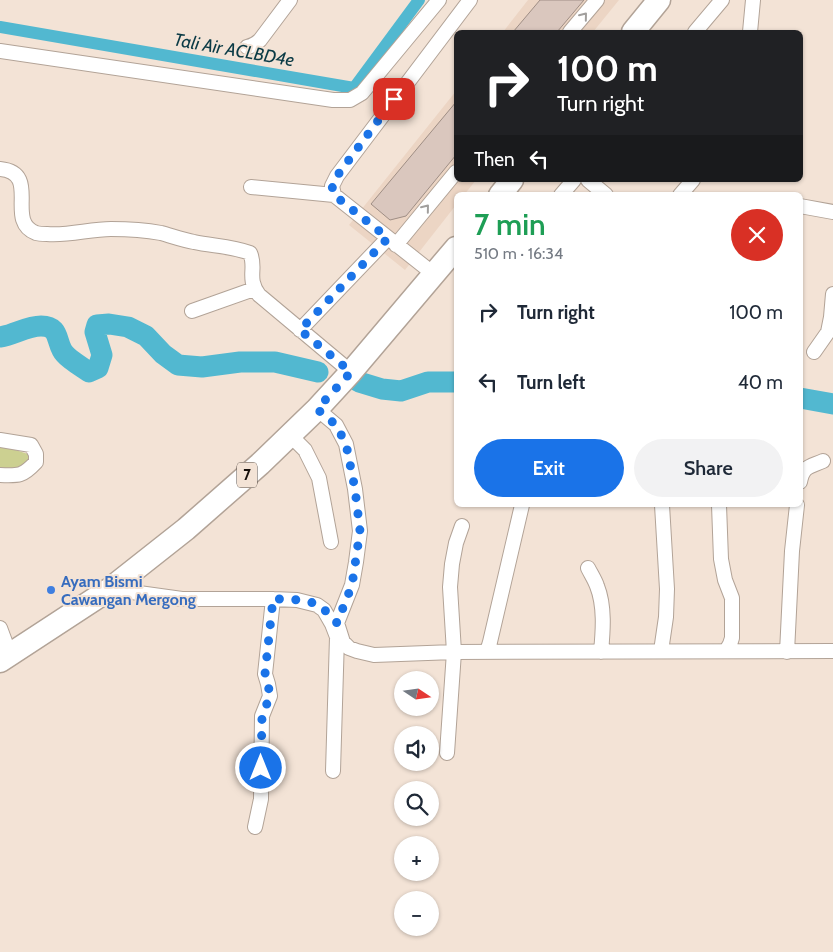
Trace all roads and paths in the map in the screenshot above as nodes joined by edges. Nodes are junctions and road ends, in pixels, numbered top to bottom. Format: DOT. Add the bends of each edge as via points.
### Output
graph roads {
  1 [pos="290,0"];
  2 [pos="439,0"];
  3 [pos="470,0"];
  4 [pos="597,0"];
  5 [pos="659,0"];
  6 [pos="722,0"];
  7 [pos="753,0"];
  8 [pos="572,30"];
  9 [pos="635,30"];
  10 [pos="697,30"];
  11 [pos="750,30"];
  12 [pos="247,47"];
  13 [pos="0,51"];
  14 [pos="0,169"];
  15 [pos="454,174"];
  16 [pos="510,182"];
  17 [pos="572,182"];
  18 [pos="590,182"];
  19 [pos="691,182"];
  20 [pos="251,187"];
  21 [pos="502,192"];
  22 [pos="564,192"];
  23 [pos="602,192"];
  24 [pos="683,192"];
  25 [pos="334,195"];
  26 [pos="803,207"];
  27 [pos="833,212"];
  28 [pos="392,241"];
  29 [pos="454,251"];
  30 [pos="435,275"];
  31 [pos="254,289"];
  32 [pos="833,294"];
  33 [pos="192,311"];
  34 [pos="300,330"];
  35 [pos="814,352"];
  36 [pos="351,372"];
  37 [pos="317,409"];
  38 [pos="290,435"];
  39 [pos="0,440"];
  40 [pos="822,460"];
  41 [pos="803,471"];
  42 [pos="0,475"];
  43 [pos="522,507"];
  44 [pos="662,507"];
  45 [pos="719,507"];
  46 [pos="797,507"];
  47 [pos="462,526"];
  48 [pos="332,542"];
  49 [pos="588,568"];
  50 [pos="110,589"];
  51 [pos="273,599"];
  52 [pos="324,610"];
  53 [pos="337,623"];
  54 [pos="0,628"];
  55 [pos="661,651"];
  56 [pos="726,651"];
  57 [pos="833,651"];
  58 [pos="454,652"];
  59 [pos="486,652"];
  60 [pos="601,652"];
  61 [pos="787,652"];
  62 [pos="5,658"];
  63 [pos="447,753"];
  64 [pos="333,771"];
  65 [pos="255,827"];
  1 -- 12 [label="street" via="260,40"];
  2 -- 13 [label="street" via="362,93 350,100"];
  3 -- 25 [label="street" via="337,176 332,186"];
  8 -- 4 [label="street, one-way"];
  5 -- 9 [label="main road"];
  6 -- 10 [label="street"];
  7 -- 11 [label="street"];
  14 -- 31 [label="street" via="17,175 21,181 22,217 26,227 36,233 55,235 129,229 242,250 250,253 252,258"];
  28 -- 15 [label="street, one-way"];
  16 -- 21 [label="main road"];
  17 -- 22 [label="street"];
  18 -- 23 [label="street"];
  19 -- 24 [label="street"];
  20 -- 25 [label="street"];
  25 -- 28 [label="street"];
  26 -- 27 [label="street"];
  28 -- 30 [label="street"];
  28 -- 34 [label="street"];
  29 -- 30 [label="main road, 7"];
  30 -- 36 [label="main road, 7"];
  31 -- 33 [label="street"];
  31 -- 34 [label="street"];
  32 -- 35 [label="street" via="828,332"];
  34 -- 36 [label="street"];
  36 -- 37 [label="main road, 7"];
  37 -- 38 [label="main road, 7"];
  37 -- 53 [label="street" via="336,425 346,444 360,531 352,585"];
  38 -- 48 [label="street" via="305,450 319,478"];
  38 -- 50 [label="main road, 7" via="186,529"];
  39 -- 42 [label="street" via="31,445 36,454 36,462 29,470 17,476"];
  40 -- 41 [label="street"];
  43 -- 59 [label="street"];
  44 -- 55 [label="street" via="667,589"];
  45 -- 56 [label="street" via="721,559 732,598 732,638"];
  46 -- 61 [label="street"];
  47 -- 58 [label="street" via="456,543 450,587"];
  49 -- 60 [label="street" via="598,586 602,609"];
  50 -- 51 [label="street" via="182,599"];
  50 -- 62 [label="main road, 7"];
  51 -- 52 [label="street" via="297,600"];
  51 -- 65 [label="street" via="265,674 270,696 262,716 261,791"];
  52 -- 53 [label="street"];
  52 -- 64 [label="street" via="337,637"];
  53 -- 58 [label="street" via="343,642 357,652 374,655"];
  54 -- 62 [label="street"];
  55 -- 56 [label="street"];
  55 -- 60 [label="street"];
  56 -- 61 [label="street"];
  57 -- 61 [label="street"];
  58 -- 59 [label="street"];
  58 -- 63 [label="street"];
  59 -- 60 [label="street"];
}
